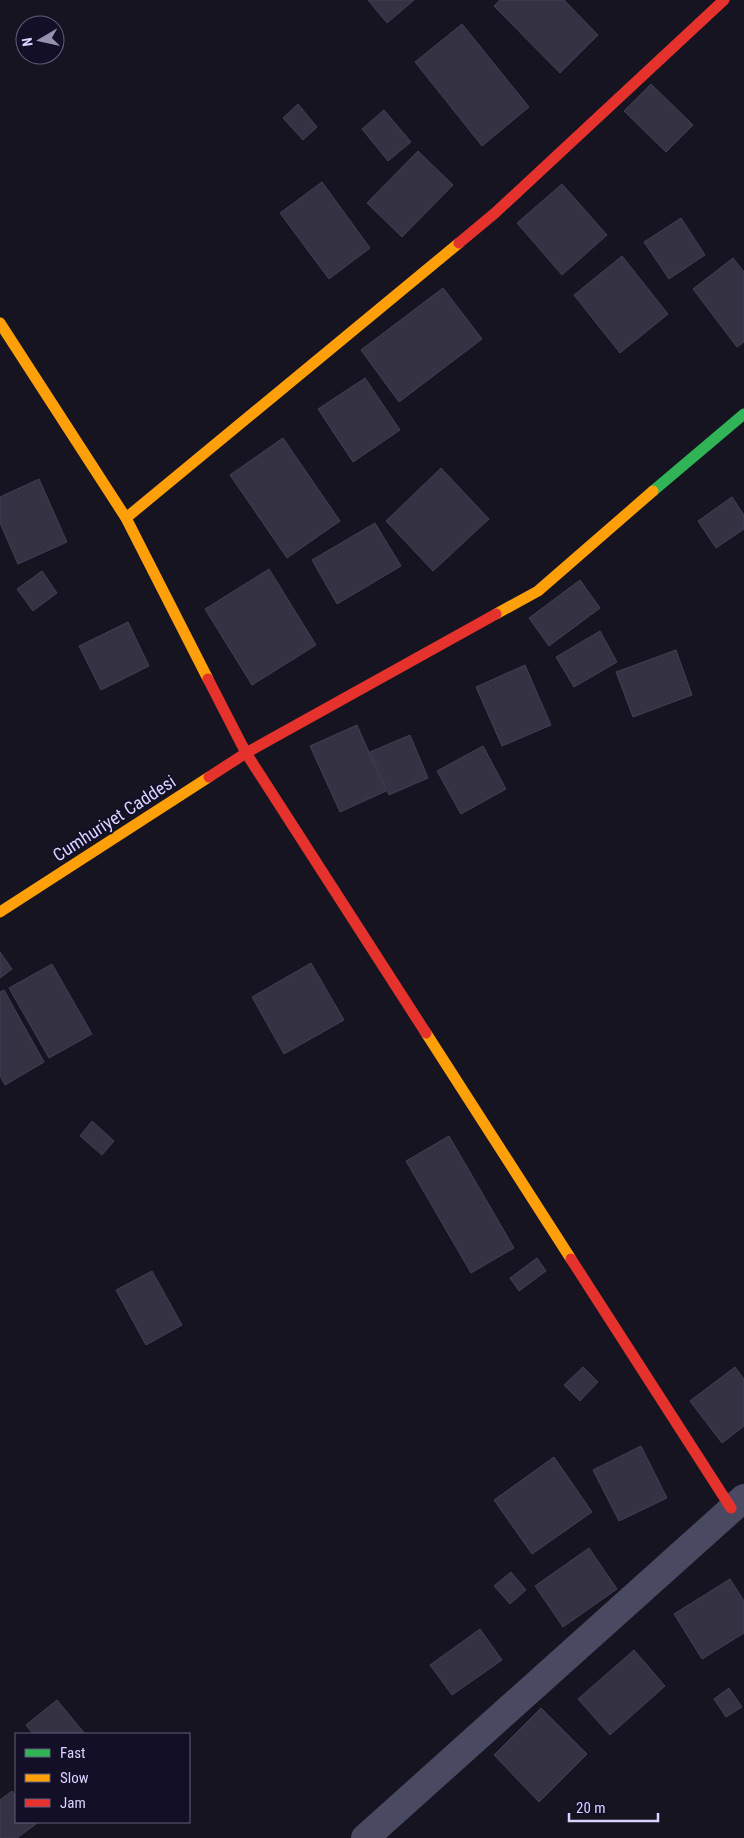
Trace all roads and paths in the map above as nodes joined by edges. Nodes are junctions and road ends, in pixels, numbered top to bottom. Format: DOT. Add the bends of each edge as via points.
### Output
graph roads {
  1 [pos="724,0"];
  2 [pos="0,323"];
  3 [pos="744,414"];
  4 [pos="126,518"];
  5 [pos="246,753"];
  6 [pos="0,912"];
  7 [pos="737,1503"];
  8 [pos="365,1838"];
  1 -- 4 [label="street" via="495,213"];
  2 -- 4 [label="street"];
  3 -- 5 [label="street, Cumhuriyet Caddesi" via="538,591"];
  4 -- 5 [label="street"];
  5 -- 6 [label="street, Cumhuriyet Caddesi"];
  5 -- 7 [label="street"];
  7 -- 8 [label="street"];
}
